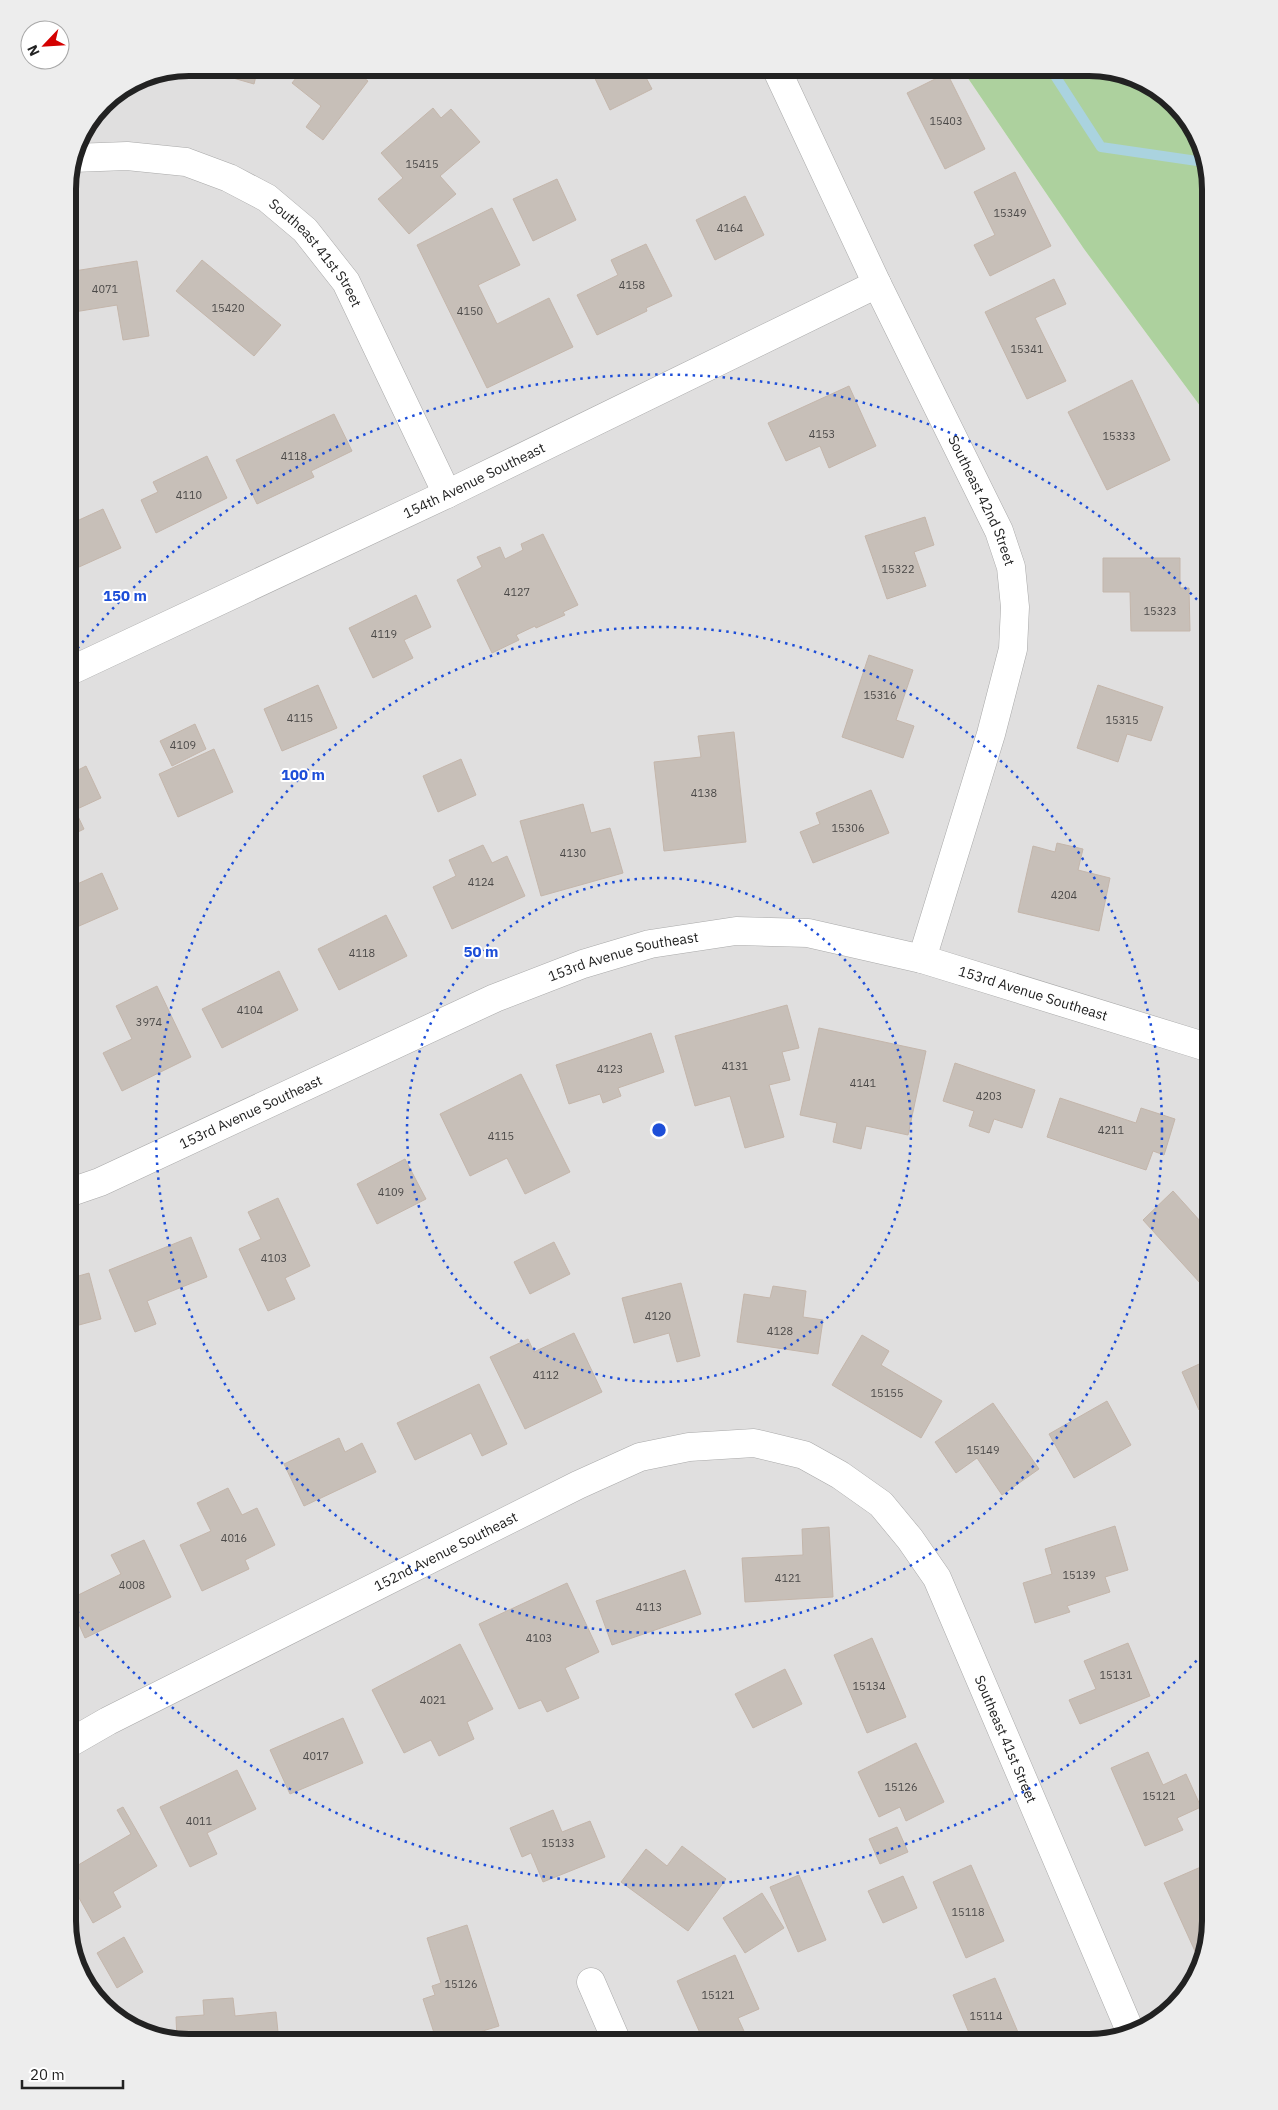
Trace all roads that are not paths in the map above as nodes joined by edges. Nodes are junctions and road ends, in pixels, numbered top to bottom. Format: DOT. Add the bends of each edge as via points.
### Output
graph roads {
  1 [pos="780,76"];
  2 [pos="81,158"];
  3 [pos="876,284"];
  4 [pos="447,494"];
  5 [pos="76,668"];
  6 [pos="922,959"];
  7 [pos="1202,1046"];
  8 [pos="76,1190"];
  9 [pos="840,1476"];
  10 [pos="76,1739"];
  11 [pos="591,1982"];
  12 [pos="1128,2027"];
  13 [pos="614,2034"];
  1 -- 3 [label="street, Southeast 42nd Street"];
  2 -- 4 [label="street, Southeast 41st Street" via="127,156 186,162 229,178 267,198 306,230 346,282"];
  3 -- 4 [label="street, 154th Avenue Southeast"];
  3 -- 6 [label="street, Southeast 42nd Street" via="1000,531 1011,567 1015,607 1012,649 991,734"];
  4 -- 5 [label="street, 154th Avenue Southeast"];
  6 -- 7 [label="street, 153rd Avenue Southeast"];
  6 -- 8 [label="street, 153rd Avenue Southeast" via="808,933 736,931 650,944 583,964 495,998 100,1182"];
  9 -- 10 [label="street, 152nd Avenue Southeast" via="804,1455 754,1443 690,1447 640,1458 578,1485"];
  9 -- 12 [label="street, Southeast 41st Street" via="881,1504 937,1578"];
  11 -- 13 [label="street"];
}
